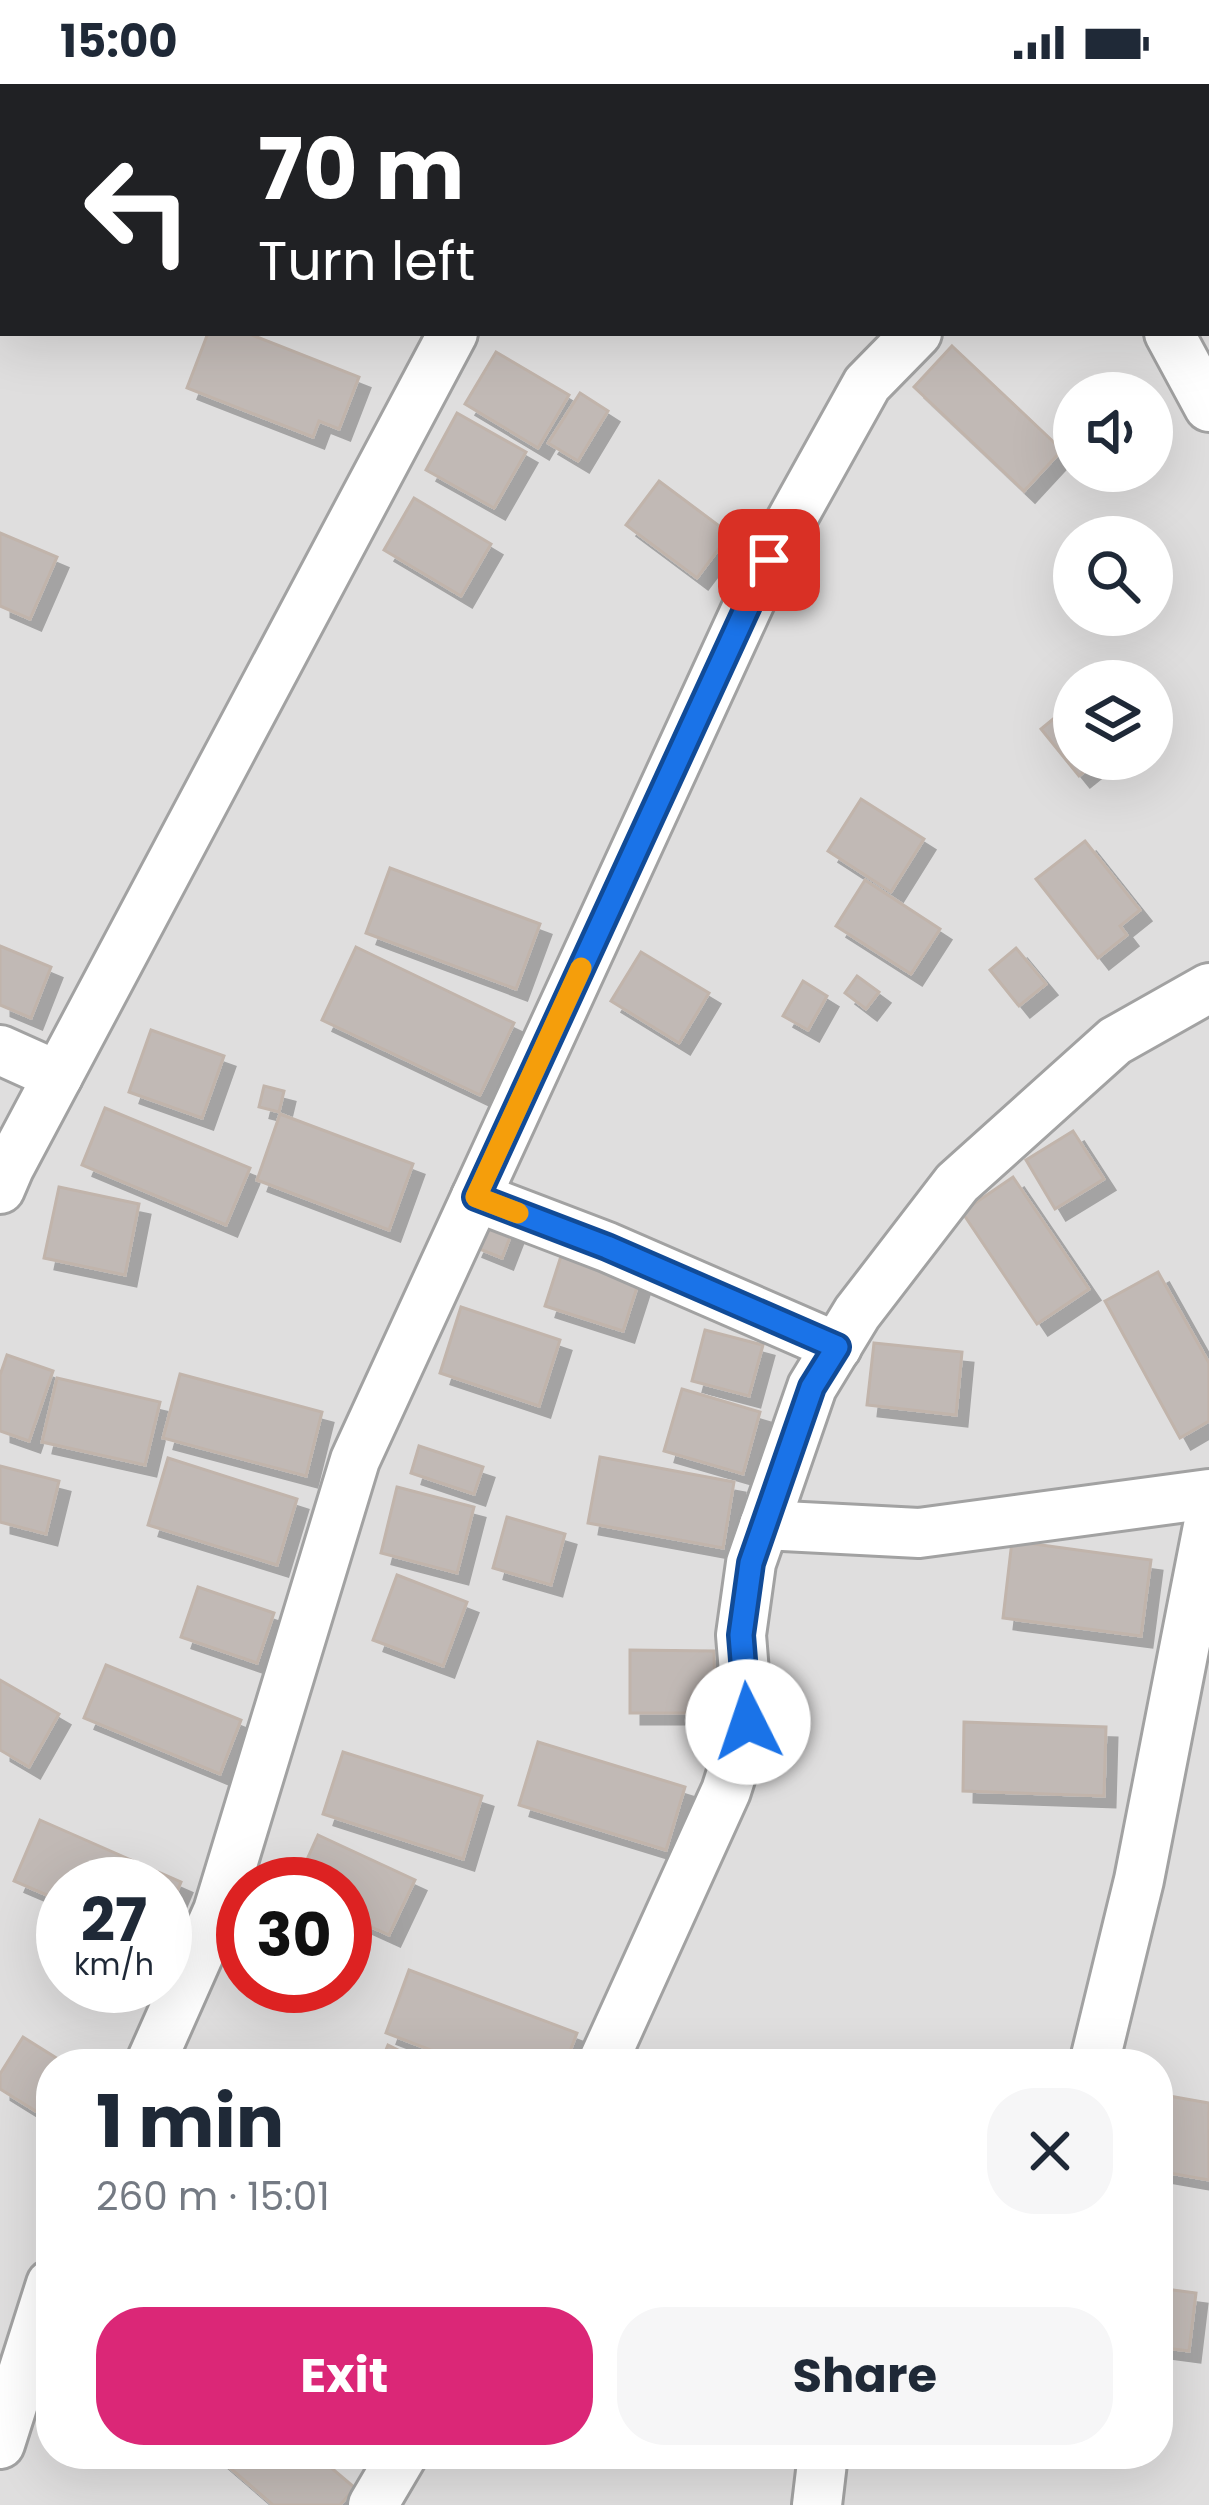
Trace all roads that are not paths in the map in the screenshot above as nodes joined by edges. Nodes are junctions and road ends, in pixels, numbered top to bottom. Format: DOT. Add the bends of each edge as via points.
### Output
graph roads {
  1 [pos="451,336"];
  2 [pos="914,336"];
  3 [pos="1171,336"];
  4 [pos="1209,407"];
  5 [pos="1209,988"];
  6 [pos="0,1050"];
  7 [pos="58,1076"];
  8 [pos="0,1189"];
  9 [pos="476,1197"];
  10 [pos="837,1347"];
  11 [pos="1209,1494"];
  12 [pos="1209,1521"];
  13 [pos="764,1525"];
  14 [pos="157,2049"];
  15 [pos="609,2049"];
  16 [pos="1098,2049"];
  17 [pos="36,2331"];
  18 [pos="0,2444"];
  19 [pos="394,2469"];
  20 [pos="822,2469"];
  21 [pos="373,2505"];
  22 [pos="818,2505"];
  1 -- 7 [label="street"];
  2 -- 9 [label="street" via="867,384 769,560"];
  3 -- 4 [label="street"];
  5 -- 10 [label="street" via="1115,1041 956,1183"];
  6 -- 7 [label="street"];
  7 -- 8 [label="street"];
  9 -- 10 [label="street"];
  9 -- 14 [label="street" via="355,1460 218,1911"];
  10 -- 13 [label="street" via="812,1387"];
  11 -- 13 [label="street" via="919,1533"];
  12 -- 16 [label="street"];
  13 -- 15 [label="street" via="741,1635 748,1722 726,1791"];
  17 -- 18 [label="street"];
  19 -- 21 [label="street"];
  20 -- 22 [label="street"];
}
